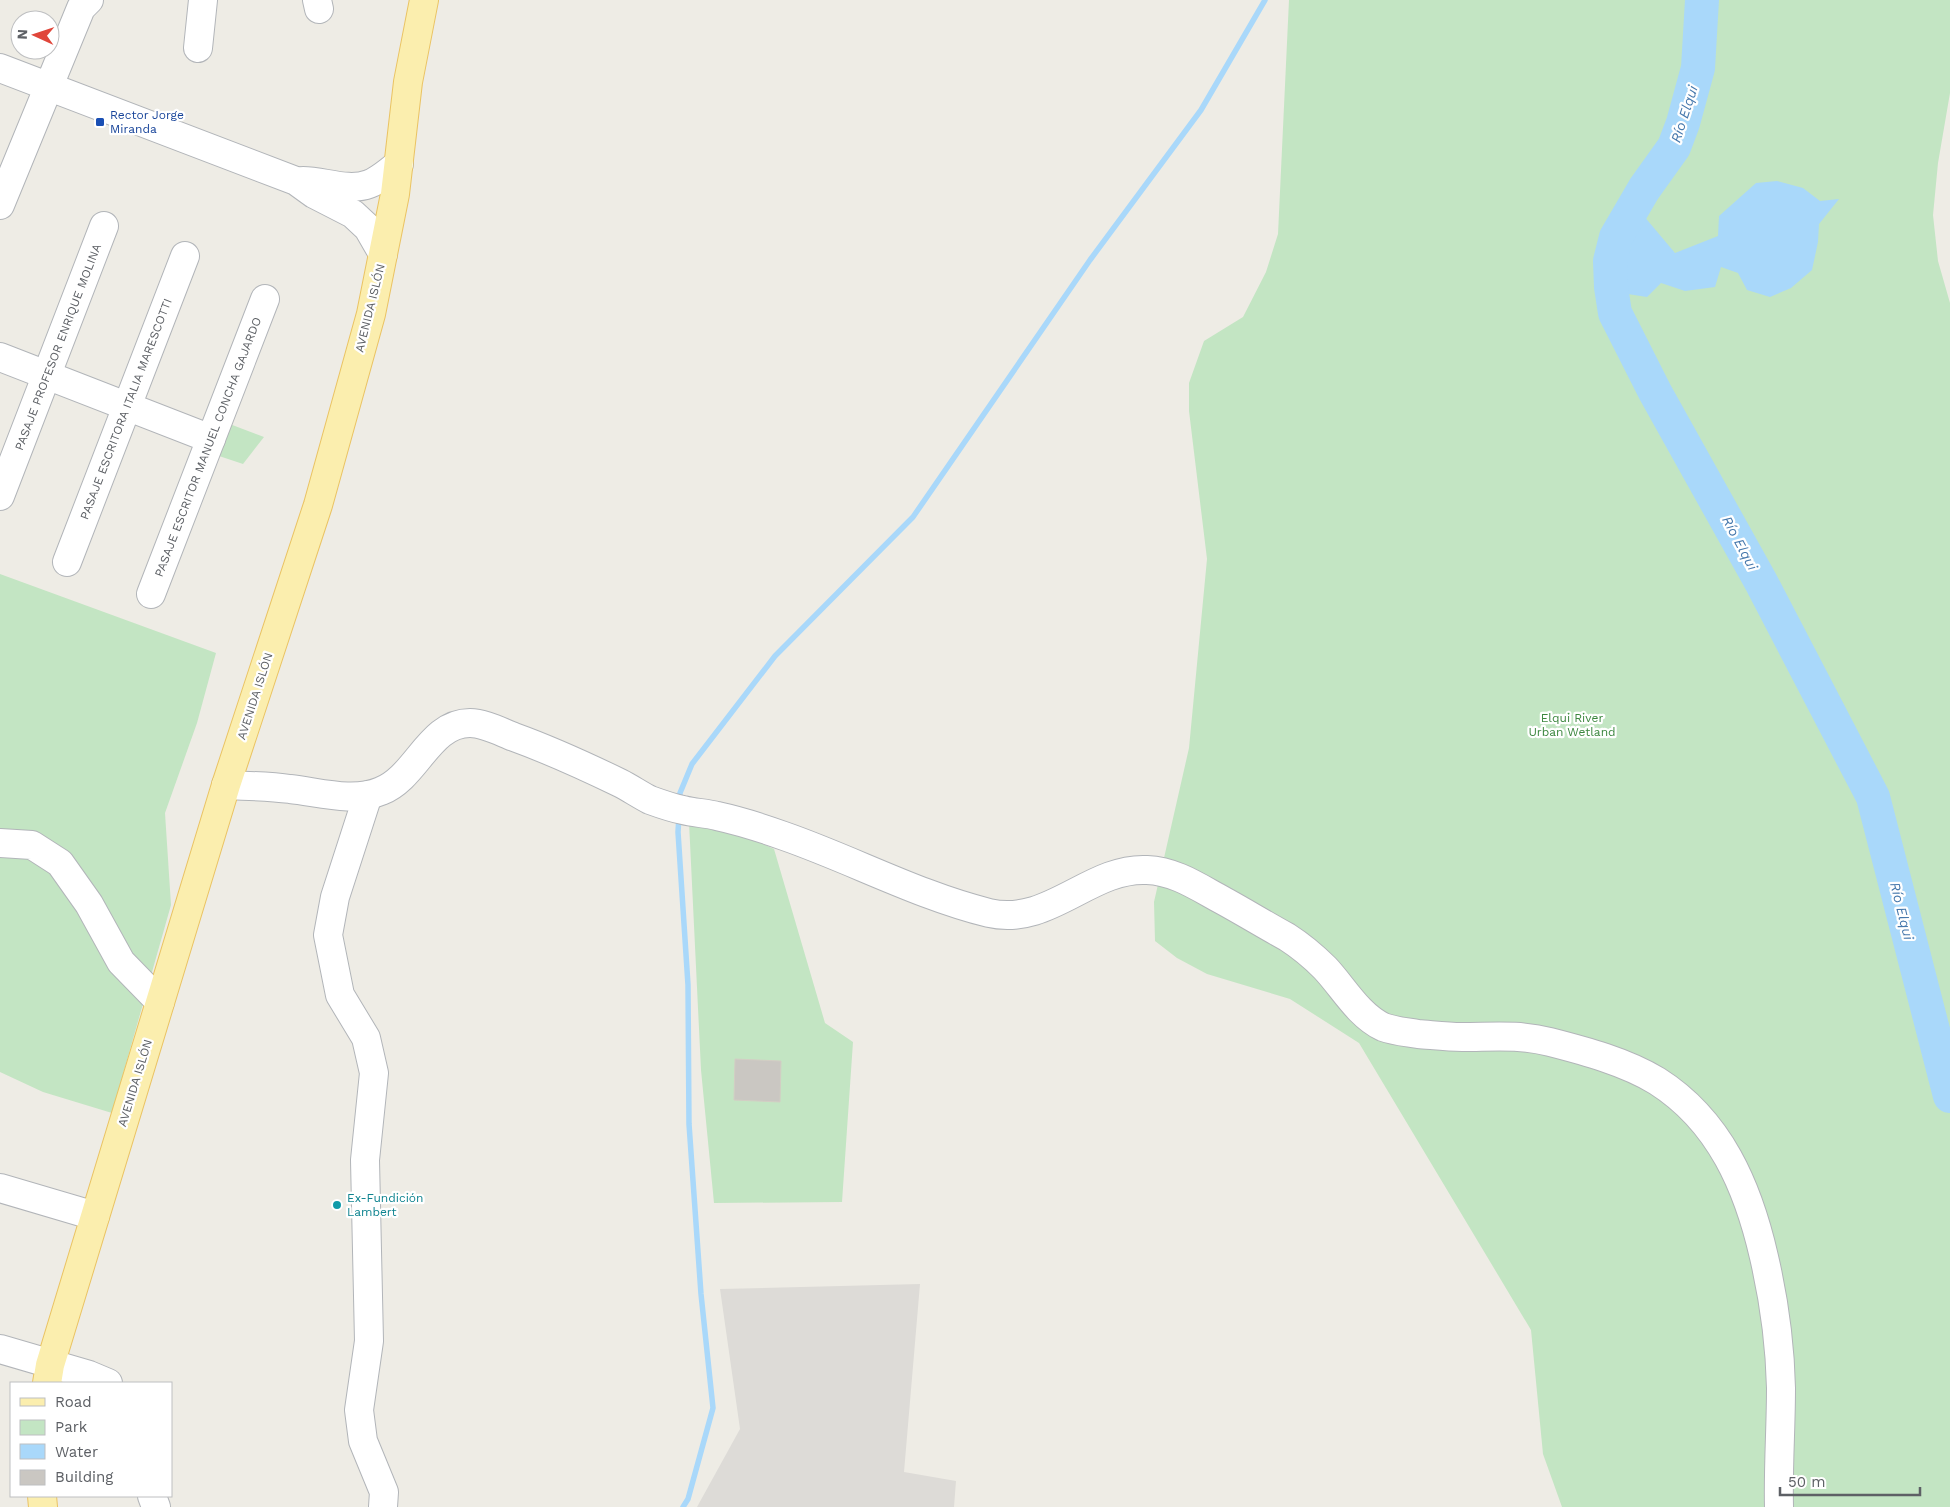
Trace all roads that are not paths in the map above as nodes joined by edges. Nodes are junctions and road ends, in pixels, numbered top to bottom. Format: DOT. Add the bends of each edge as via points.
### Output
graph roads {
  1 [pos="89,0"];
  2 [pos="203,0"];
  3 [pos="424,0"];
  4 [pos="198,48"];
  5 [pos="0,68"];
  6 [pos="48,87"];
  7 [pos="399,164"];
  8 [pos="296,181"];
  9 [pos="3,190"];
  10 [pos="104,226"];
  11 [pos="383,254"];
  12 [pos="185,256"];
  13 [pos="265,299"];
  14 [pos="0,357"];
  15 [pos="47,375"];
  16 [pos="127,406"];
  17 [pos="211,439"];
  18 [pos="0,496"];
  19 [pos="67,562"];
  20 [pos="151,594"];
  21 [pos="226,785"];
  22 [pos="368,795"];
  23 [pos="0,843"];
  24 [pos="160,1002"];
  25 [pos="0,1188"];
  26 [pos="95,1216"];
  27 [pos="0,1349"];
  28 [pos="48,1374"];
  29 [pos="106,1382"];
  30 [pos="384,1507"];
  31 [pos="1779,1507"];
  1 -- 6 [label="street" via="81,8"];
  2 -- 4 [label="street"];
  3 -- 7 [label="main road, AVENIDA ISLÓN" via="408,82"];
  5 -- 6 [label="street"];
  6 -- 8 [label="street"];
  6 -- 9 [label="street"];
  7 -- 8 [label="street" via="371,184 359,188 315,180"];
  7 -- 11 [label="main road, AVENIDA ISLÓN"];
  8 -- 11 [label="street" via="353,214 368,228"];
  10 -- 15 [label="street, PASAJE PROFESOR ENRIQUE MOLINA"];
  11 -- 21 [label="main road, AVENIDA ISLÓN" via="371,314 318,505"];
  12 -- 16 [label="street, PASAJE ESCRITORA ITALIA MARESCOTTI"];
  13 -- 17 [label="street, PASAJE ESCRITOR MANUEL CONCHA GAJARDO"];
  14 -- 15 [label="street"];
  15 -- 16 [label="street"];
  15 -- 18 [label="street, PASAJE PROFESOR ENRIQUE MOLINA"];
  16 -- 17 [label="street"];
  16 -- 19 [label="street, PASAJE ESCRITORA ITALIA MARESCOTTI"];
  17 -- 20 [label="street, PASAJE ESCRITOR MANUEL CONCHA GAJARDO"];
  21 -- 22 [label="street"];
  21 -- 24 [label="main road, AVENIDA ISLÓN"];
  22 -- 30 [label="street" via="335,897 328,935 340,995 366,1038 374,1073 365,1160 369,1341 359,1410 364,1441 384,1492"];
  22 -- 31 [label="street" via="402,779 444,731 468,723 538,746 647,798 678,809 715,815 780,834 939,899 1004,915 1040,910 1124,872 1162,872 1186,881 1294,941 1325,968 1364,1013 1383,1026 1434,1035 1516,1036 1540,1040 1622,1064 1656,1081 1700,1115 1735,1169 1752,1210 1768,1275 1779,1354"];
  23 -- 24 [label="street" via="32,845 60,863 89,904 121,962"];
  24 -- 26 [label="main road, AVENIDA ISLÓN"];
  25 -- 26 [label="street"];
  26 -- 28 [label="main road, AVENIDA ISLÓN"];
  27 -- 28 [label="street"];
  28 -- 29 [label="street" via="89,1375"];
}
